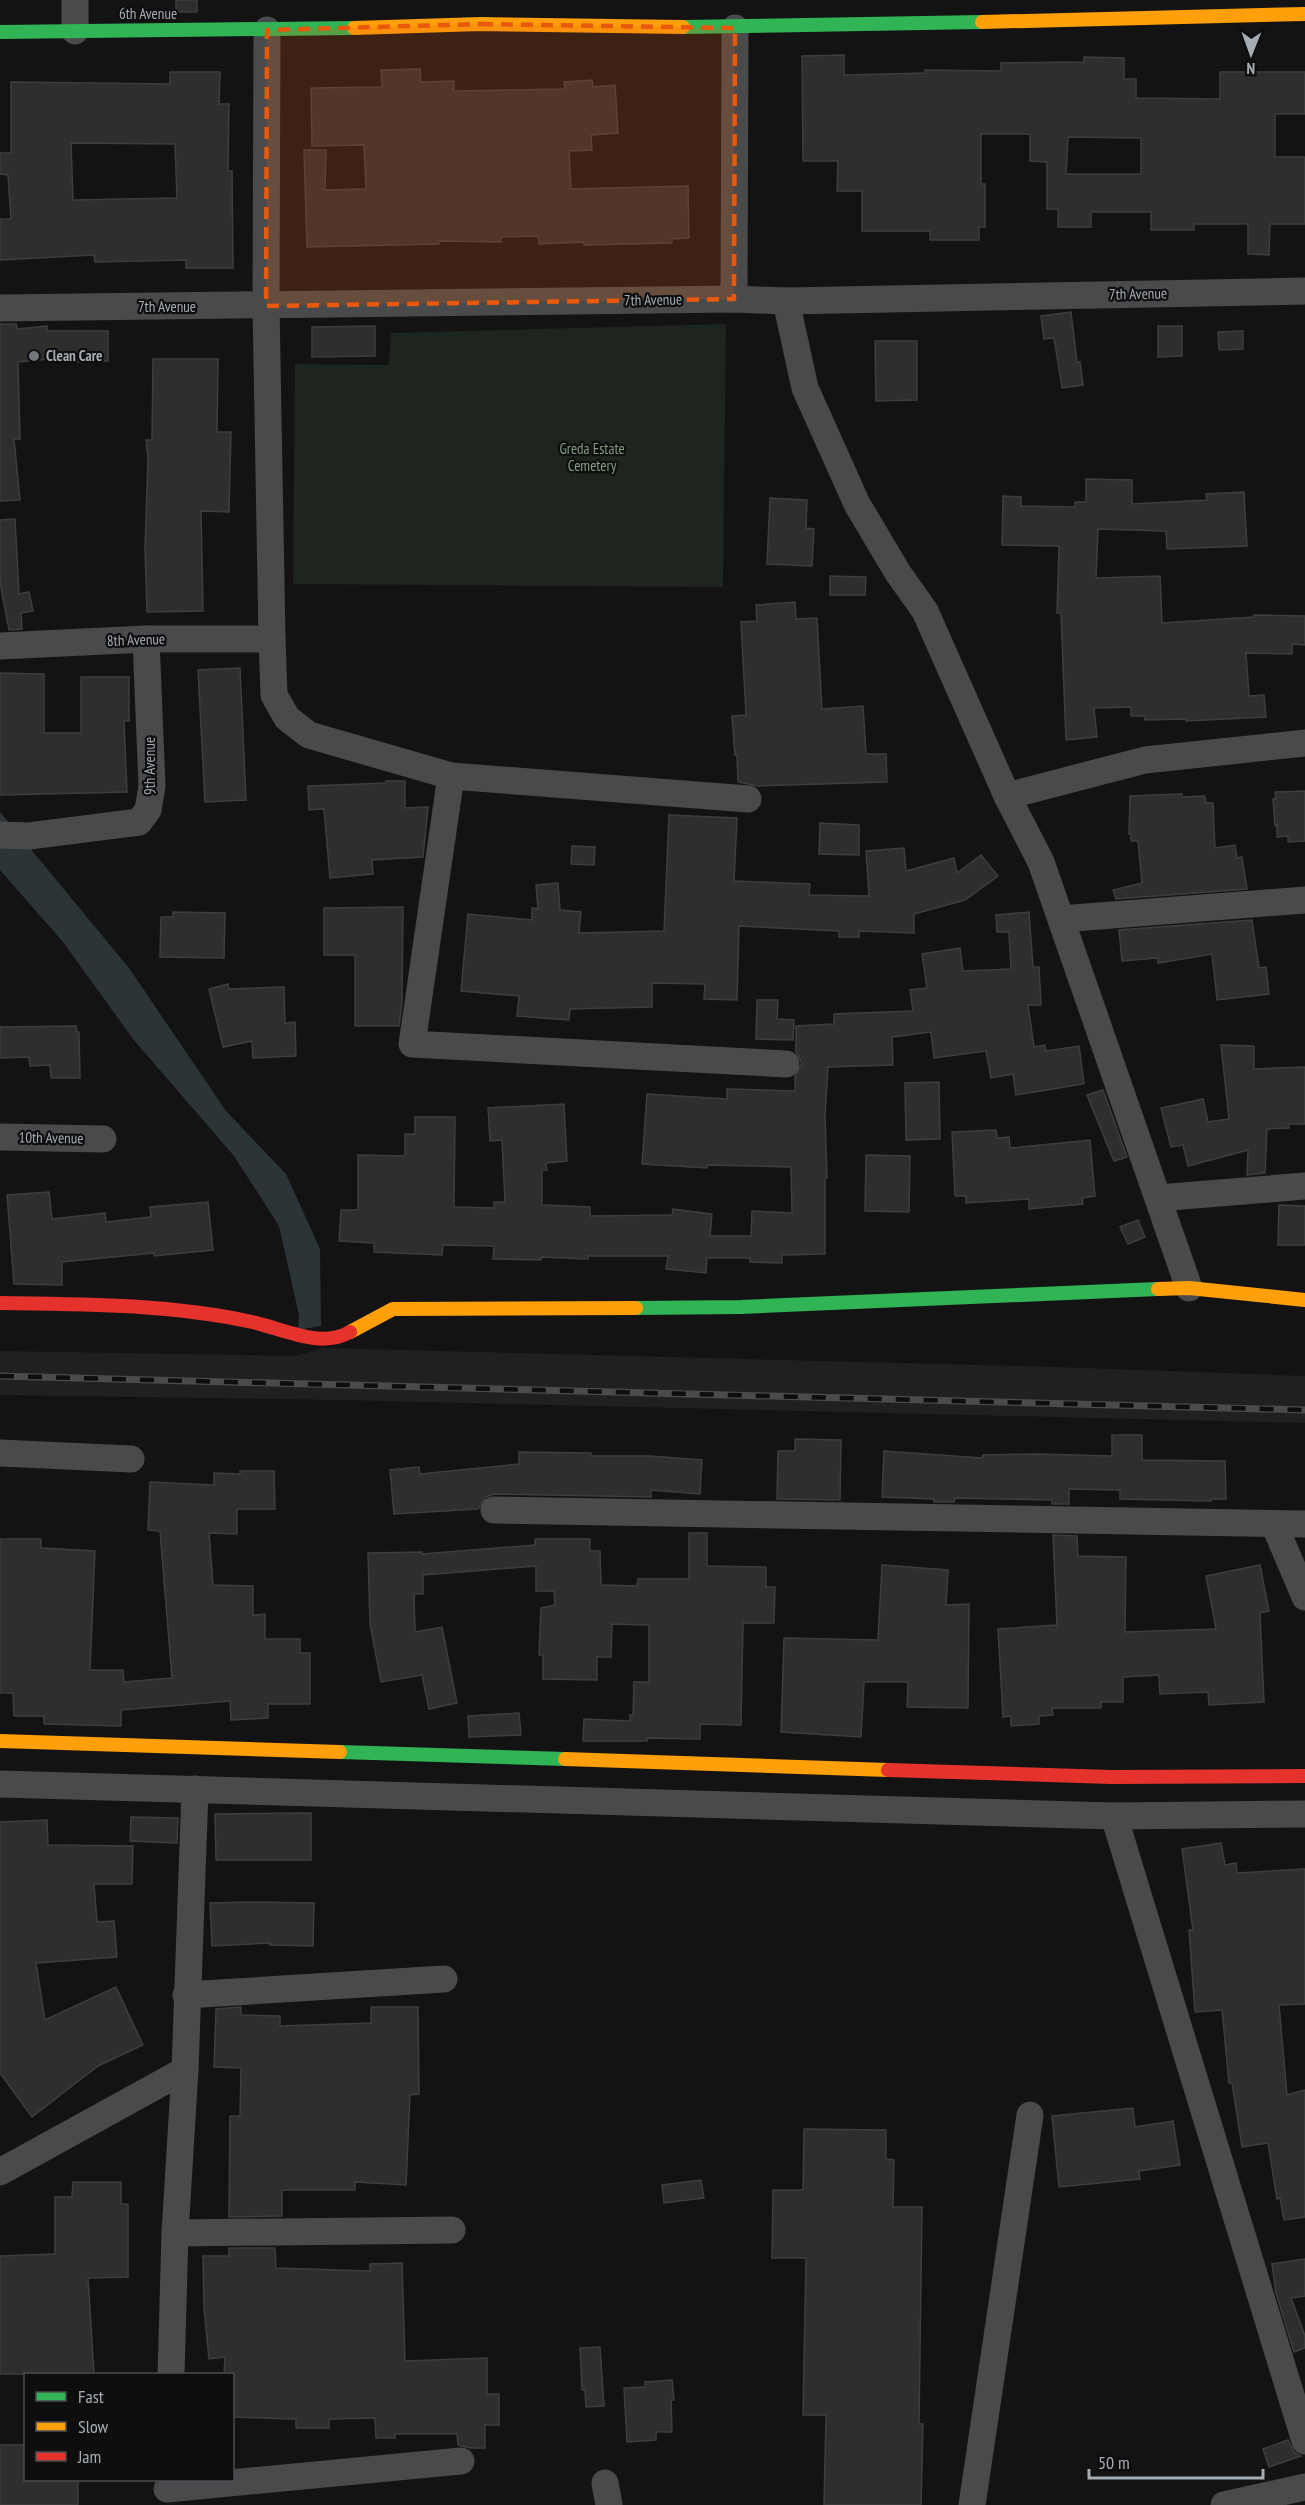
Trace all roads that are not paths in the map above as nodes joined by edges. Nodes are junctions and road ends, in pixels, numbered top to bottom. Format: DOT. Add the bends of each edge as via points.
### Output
graph roads {
  1 [pos="75,0"];
  2 [pos="1305,14"];
  3 [pos="735,28"];
  4 [pos="267,30"];
  5 [pos="75,31"];
  6 [pos="0,32"];
  7 [pos="1305,291"];
  8 [pos="734,299"];
  9 [pos="786,301"];
  10 [pos="266,306"];
  11 [pos="0,308"];
  12 [pos="146,639"];
  13 [pos="272,639"];
  14 [pos="0,646"];
  15 [pos="1305,743"];
  16 [pos="451,777"];
  17 [pos="1007,796"];
  18 [pos="748,800"];
  19 [pos="0,835"];
  20 [pos="1305,900"];
  21 [pos="1061,919"];
  22 [pos="786,1064"];
  23 [pos="0,1137"];
  24 [pos="103,1139"];
  25 [pos="1305,1186"];
  26 [pos="1158,1198"];
  27 [pos="1189,1288"];
  28 [pos="1305,1300"];
  29 [pos="0,1303"];
  30 [pos="0,1453"];
  31 [pos="131,1459"];
  32 [pos="494,1510"];
  33 [pos="1274,1524"];
  34 [pos="1305,1524"];
  35 [pos="1305,1597"];
  36 [pos="0,1742"];
  37 [pos="1305,1776"];
  38 [pos="0,1784"];
  39 [pos="195,1789"];
  40 [pos="1305,1814"];
  41 [pos="1114,1816"];
  42 [pos="444,1979"];
  43 [pos="186,1995"];
  44 [pos="185,2070"];
  45 [pos="1030,2115"];
  46 [pos="0,2172"];
  47 [pos="452,2230"];
  48 [pos="175,2233"];
  49 [pos="171,2373"];
  50 [pos="1305,2441"];
  51 [pos="461,2461"];
  52 [pos="1305,2487"];
  53 [pos="167,2491"];
  54 [pos="972,2505"];
  55 [pos="1224,2505"];
  1 -- 5 [label="street"];
  2 -- 3 [label="street, 6th Avenue"];
  3 -- 4 [label="street, 6th Avenue" via="481,24"];
  3 -- 8 [label="street"];
  4 -- 5 [label="street, 6th Avenue"];
  4 -- 10 [label="street"];
  5 -- 6 [label="street, 6th Avenue"];
  7 -- 9 [label="street, 7th Avenue"];
  8 -- 9 [label="street, 7th Avenue"];
  8 -- 10 [label="street, 7th Avenue"];
  9 -- 17 [label="street" via="805,388 857,504 925,611"];
  10 -- 11 [label="street, 7th Avenue"];
  10 -- 13 [label="street"];
  12 -- 13 [label="street, 8th Avenue"];
  12 -- 14 [label="street, 8th Avenue"];
  12 -- 19 [label="street, 9th Avenue" via="152,786 148,810 139,822 29,836"];
  13 -- 16 [label="street" via="274,695 287,718 309,735"];
  15 -- 17 [label="street" via="1144,760"];
  16 -- 18 [label="street"];
  16 -- 22 [label="street" via="412,1044"];
  17 -- 21 [label="street" via="1041,862"];
  20 -- 21 [label="street"];
  21 -- 26 [label="street"];
  23 -- 24 [label="street, 10th Avenue"];
  25 -- 26 [label="street"];
  26 -- 27 [label="street"];
  27 -- 28 [label="street"];
  27 -- 29 [label="street" via="741,1307 393,1309 338,1339 320,1340 251,1322 128,1305"];
  30 -- 31 [label="street"];
  32 -- 33 [label="street"];
  33 -- 34 [label="street"];
  33 -- 35 [label="street"];
  36 -- 37 [label="street" via="1099,1776"];
  38 -- 39 [label="street"];
  39 -- 41 [label="street"];
  39 -- 43 [label="street"];
  40 -- 41 [label="street"];
  41 -- 50 [label="street"];
  42 -- 43 [label="street"];
  43 -- 44 [label="street"];
  44 -- 46 [label="street"];
  44 -- 48 [label="street"];
  45 -- 54 [label="street"];
  47 -- 48 [label="street"];
  48 -- 49 [label="street"];
  51 -- 53 [label="street"];
  52 -- 55 [label="street"];
}
